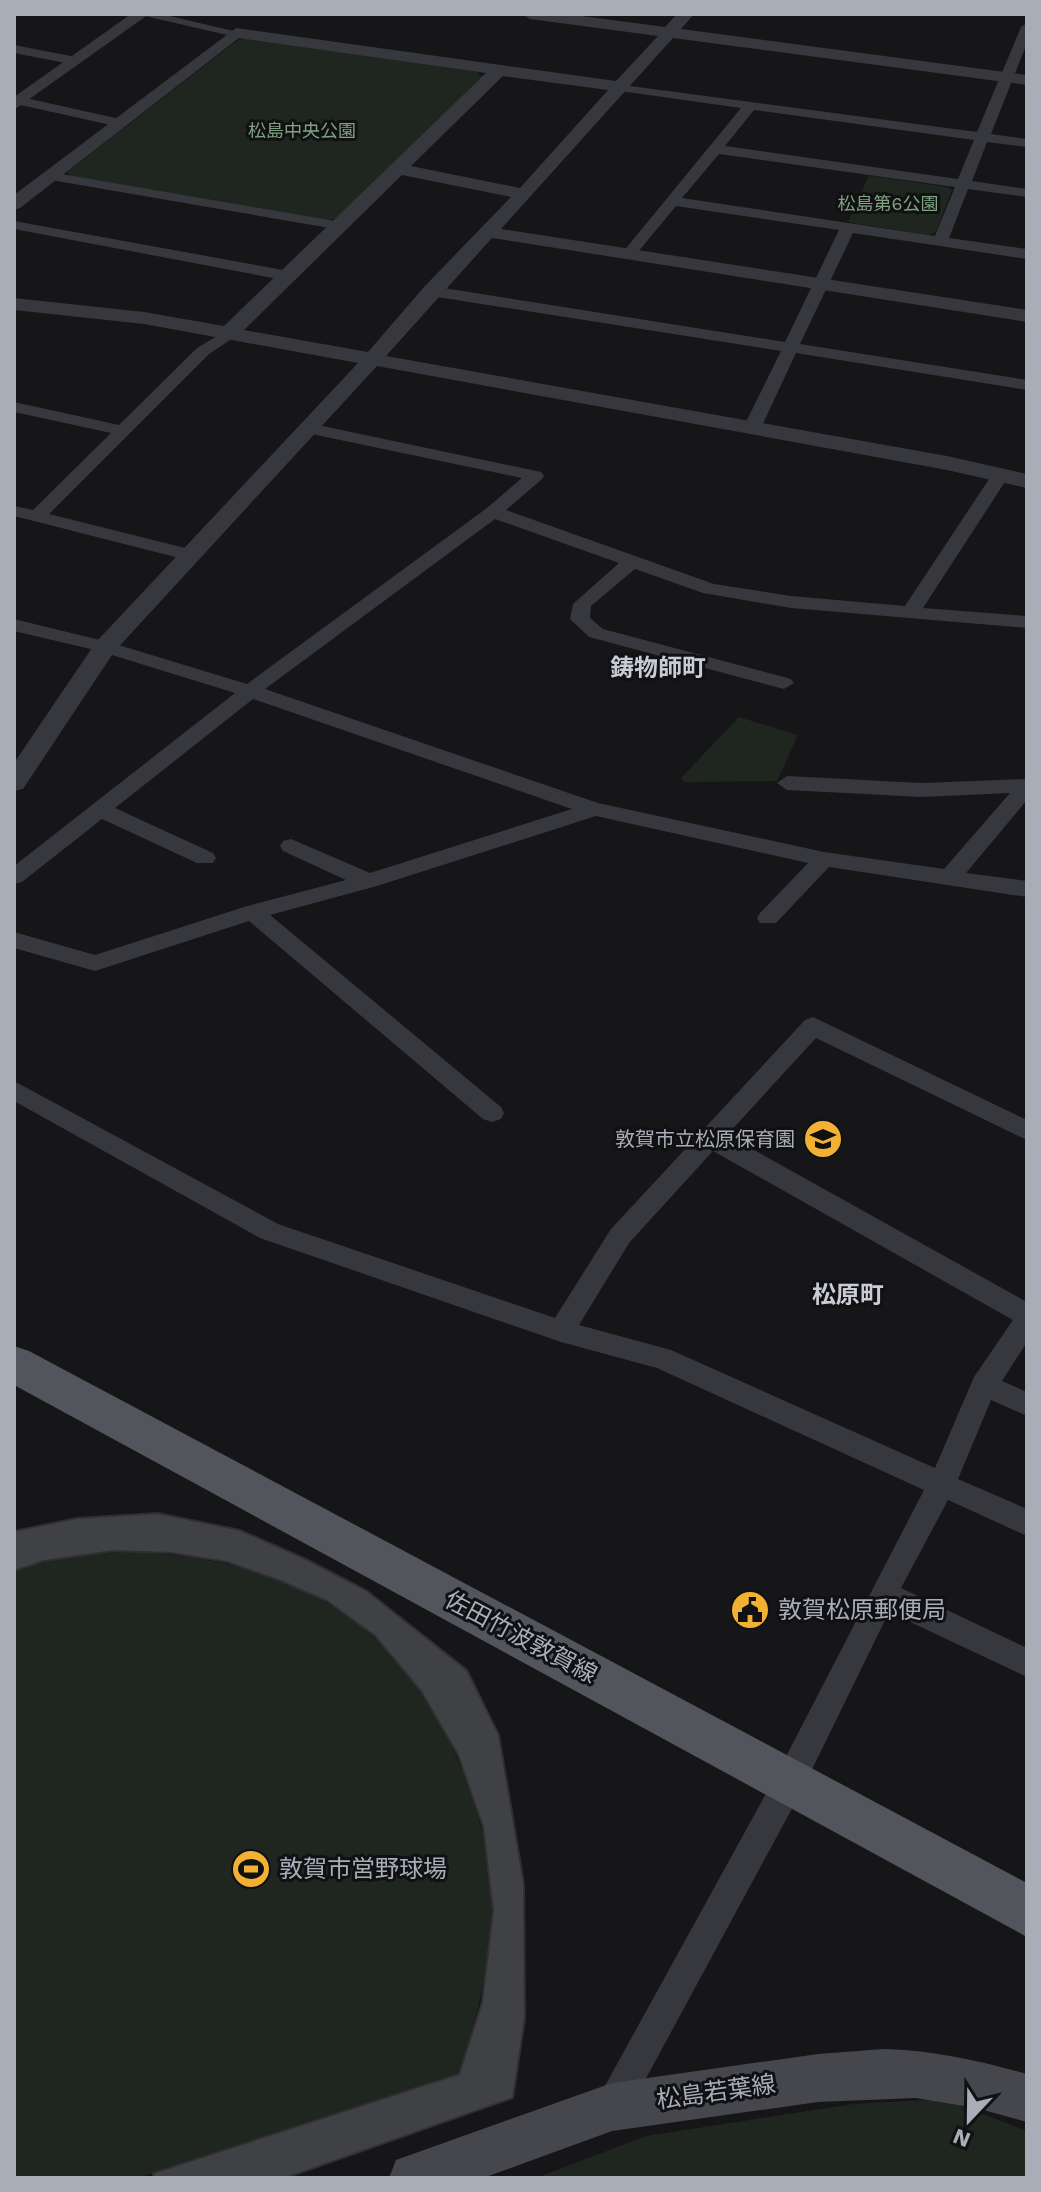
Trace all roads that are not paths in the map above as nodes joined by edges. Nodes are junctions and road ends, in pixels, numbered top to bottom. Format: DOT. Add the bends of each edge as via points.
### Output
graph roads {
  1 [pos="142,14"];
  2 [pos="530,14"];
  3 [pos="686,14"];
  4 [pos="1027,27"];
  5 [pos="236,33"];
  6 [pos="671,33"];
  7 [pos="14,49"];
  8 [pos="76,61"];
  9 [pos="499,70"];
  10 [pos="1006,77"];
  11 [pos="1027,80"];
  12 [pos="620,87"];
  13 [pos="17,103"];
  14 [pos="751,105"];
  15 [pos="120,123"];
  16 [pos="983,136"];
  17 [pos="1027,143"];
  18 [pos="716,149"];
  19 [pos="399,169"];
  20 [pos="50,176"];
  21 [pos="963,185"];
  22 [pos="1027,193"];
  23 [pos="524,194"];
  24 [pos="673,201"];
  25 [pos="14,204"];
  26 [pos="14,225"];
  27 [pos="341,226"];
  28 [pos="848,228"];
  29 [pos="487,232"];
  30 [pos="940,241"];
  31 [pos="1027,254"];
  32 [pos="628,255"];
  33 [pos="289,276"];
  34 [pos="821,284"];
  35 [pos="431,291"];
  36 [pos="14,304"];
  37 [pos="1027,316"];
  38 [pos="227,335"];
  39 [pos="793,346"];
  40 [pos="371,361"];
  41 [pos="1027,385"];
  42 [pos="14,407"];
  43 [pos="308,428"];
  44 [pos="752,428"];
  45 [pos="120,430"];
  46 [pos="1001,474"];
  47 [pos="1027,481"];
  48 [pos="14,511"];
  49 [pos="493,512"];
  50 [pos="37,516"];
  51 [pos="191,555"];
  52 [pos="630,563"];
  53 [pos="911,612"];
  54 [pos="1027,622"];
  55 [pos="14,625"];
  56 [pos="105,647"];
  57 [pos="784,683"];
  58 [pos="250,691"];
  59 [pos="14,783"];
  60 [pos="787,783"];
  61 [pos="1027,787"];
  62 [pos="99,809"];
  63 [pos="595,809"];
  64 [pos="291,846"];
  65 [pos="205,858"];
  66 [pos="824,859"];
  67 [pos="14,877"];
  68 [pos="950,877"];
  69 [pos="369,881"];
  70 [pos="1027,889"];
  71 [pos="252,912"];
  72 [pos="768,918"];
  73 [pos="14,940"];
  74 [pos="14,1090"];
  75 [pos="492,1113"];
  76 [pos="1027,1131"];
  77 [pos="711,1138"];
  78 [pos="1027,1317"];
  79 [pos="561,1331"];
  80 [pos="14,1364"];
  81 [pos="984,1385"];
  82 [pos="1027,1404"];
  83 [pos="942,1484"];
  84 [pos="1027,1523"];
  85 [pos="883,1594"];
  86 [pos="1027,1663"];
  87 [pos="790,1781"];
  88 [pos="1027,1911"];
  89 [pos="1027,2098"];
  90 [pos="612,2107"];
  91 [pos="414,2178"];
  1 -- 5 [label="street"];
  1 -- 8 [label="street"];
  2 -- 6 [label="street"];
  3 -- 6 [label="street"];
  4 -- 10 [label="street"];
  5 -- 9 [label="street"];
  5 -- 15 [label="street"];
  6 -- 10 [label="street"];
  6 -- 12 [label="street"];
  7 -- 8 [label="street"];
  8 -- 13 [label="street"];
  9 -- 12 [label="street"];
  9 -- 19 [label="street"];
  10 -- 11 [label="street"];
  10 -- 16 [label="street"];
  12 -- 14 [label="street"];
  12 -- 23 [label="street"];
  13 -- 15 [label="street"];
  14 -- 16 [label="street"];
  14 -- 18 [label="street"];
  15 -- 20 [label="street"];
  16 -- 17 [label="street"];
  16 -- 21 [label="street"];
  18 -- 21 [label="street"];
  18 -- 24 [label="street"];
  19 -- 23 [label="street"];
  19 -- 27 [label="street"];
  20 -- 25 [label="street"];
  20 -- 27 [label="street"];
  21 -- 22 [label="street"];
  21 -- 30 [label="street"];
  23 -- 29 [label="street"];
  24 -- 28 [label="street"];
  24 -- 32 [label="street"];
  26 -- 33 [label="street"];
  27 -- 33 [label="street"];
  28 -- 30 [label="street"];
  28 -- 34 [label="street"];
  29 -- 32 [label="street"];
  29 -- 35 [label="street"];
  30 -- 31 [label="street"];
  32 -- 34 [label="street"];
  33 -- 38 [label="street"];
  34 -- 37 [label="street"];
  34 -- 39 [label="street"];
  35 -- 39 [label="street"];
  35 -- 40 [label="street"];
  36 -- 38 [label="street" via="130,316"];
  38 -- 40 [label="street"];
  38 -- 45 [label="street"];
  39 -- 41 [label="street"];
  39 -- 44 [label="street"];
  40 -- 43 [label="street"];
  40 -- 44 [label="street"];
  42 -- 45 [label="street"];
  43 -- 49 [label="street" via="535,476"];
  43 -- 51 [label="street"];
  44 -- 46 [label="street"];
  45 -- 50 [label="street"];
  46 -- 47 [label="street"];
  46 -- 53 [label="street"];
  48 -- 50 [label="street"];
  49 -- 52 [label="street"];
  49 -- 58 [label="street"];
  50 -- 51 [label="street"];
  51 -- 56 [label="street"];
  52 -- 53 [label="street" via="710,589"];
  52 -- 57 [label="street" via="582,604 580,619 596,633"];
  53 -- 54 [label="street"];
  55 -- 56 [label="street"];
  56 -- 58 [label="street"];
  56 -- 59 [label="street"];
  58 -- 62 [label="street"];
  58 -- 63 [label="street"];
  60 -- 61 [label="street" via="922,790"];
  61 -- 68 [label="street"];
  62 -- 65 [label="street"];
  62 -- 67 [label="street"];
  63 -- 66 [label="street"];
  63 -- 69 [label="street"];
  64 -- 69 [label="street"];
  66 -- 68 [label="street"];
  66 -- 72 [label="street"];
  68 -- 70 [label="street"];
  69 -- 71 [label="street"];
  71 -- 73 [label="street" via="95,963"];
  71 -- 75 [label="street"];
  74 -- 79 [label="street" via="269,1231"];
  76 -- 77 [label="street" via="813,1026"];
  77 -- 78 [label="street"];
  77 -- 79 [label="street" via="620,1236"];
  78 -- 81 [label="street"];
  79 -- 83 [label="street" via="662,1358"];
  80 -- 87 [label="main road, 佐田竹波敦賀線"];
  81 -- 82 [label="street"];
  81 -- 83 [label="street"];
  83 -- 84 [label="street"];
  83 -- 85 [label="street"];
  85 -- 86 [label="street"];
  85 -- 87 [label="street"];
  87 -- 88 [label="main road, 佐田竹波敦賀線"];
  87 -- 90 [label="street"];
  89 -- 90 [label="main road, 松島若葉線" via="943,2077 884,2073"];
  90 -- 91 [label="main road, 松島若葉線"];
}
